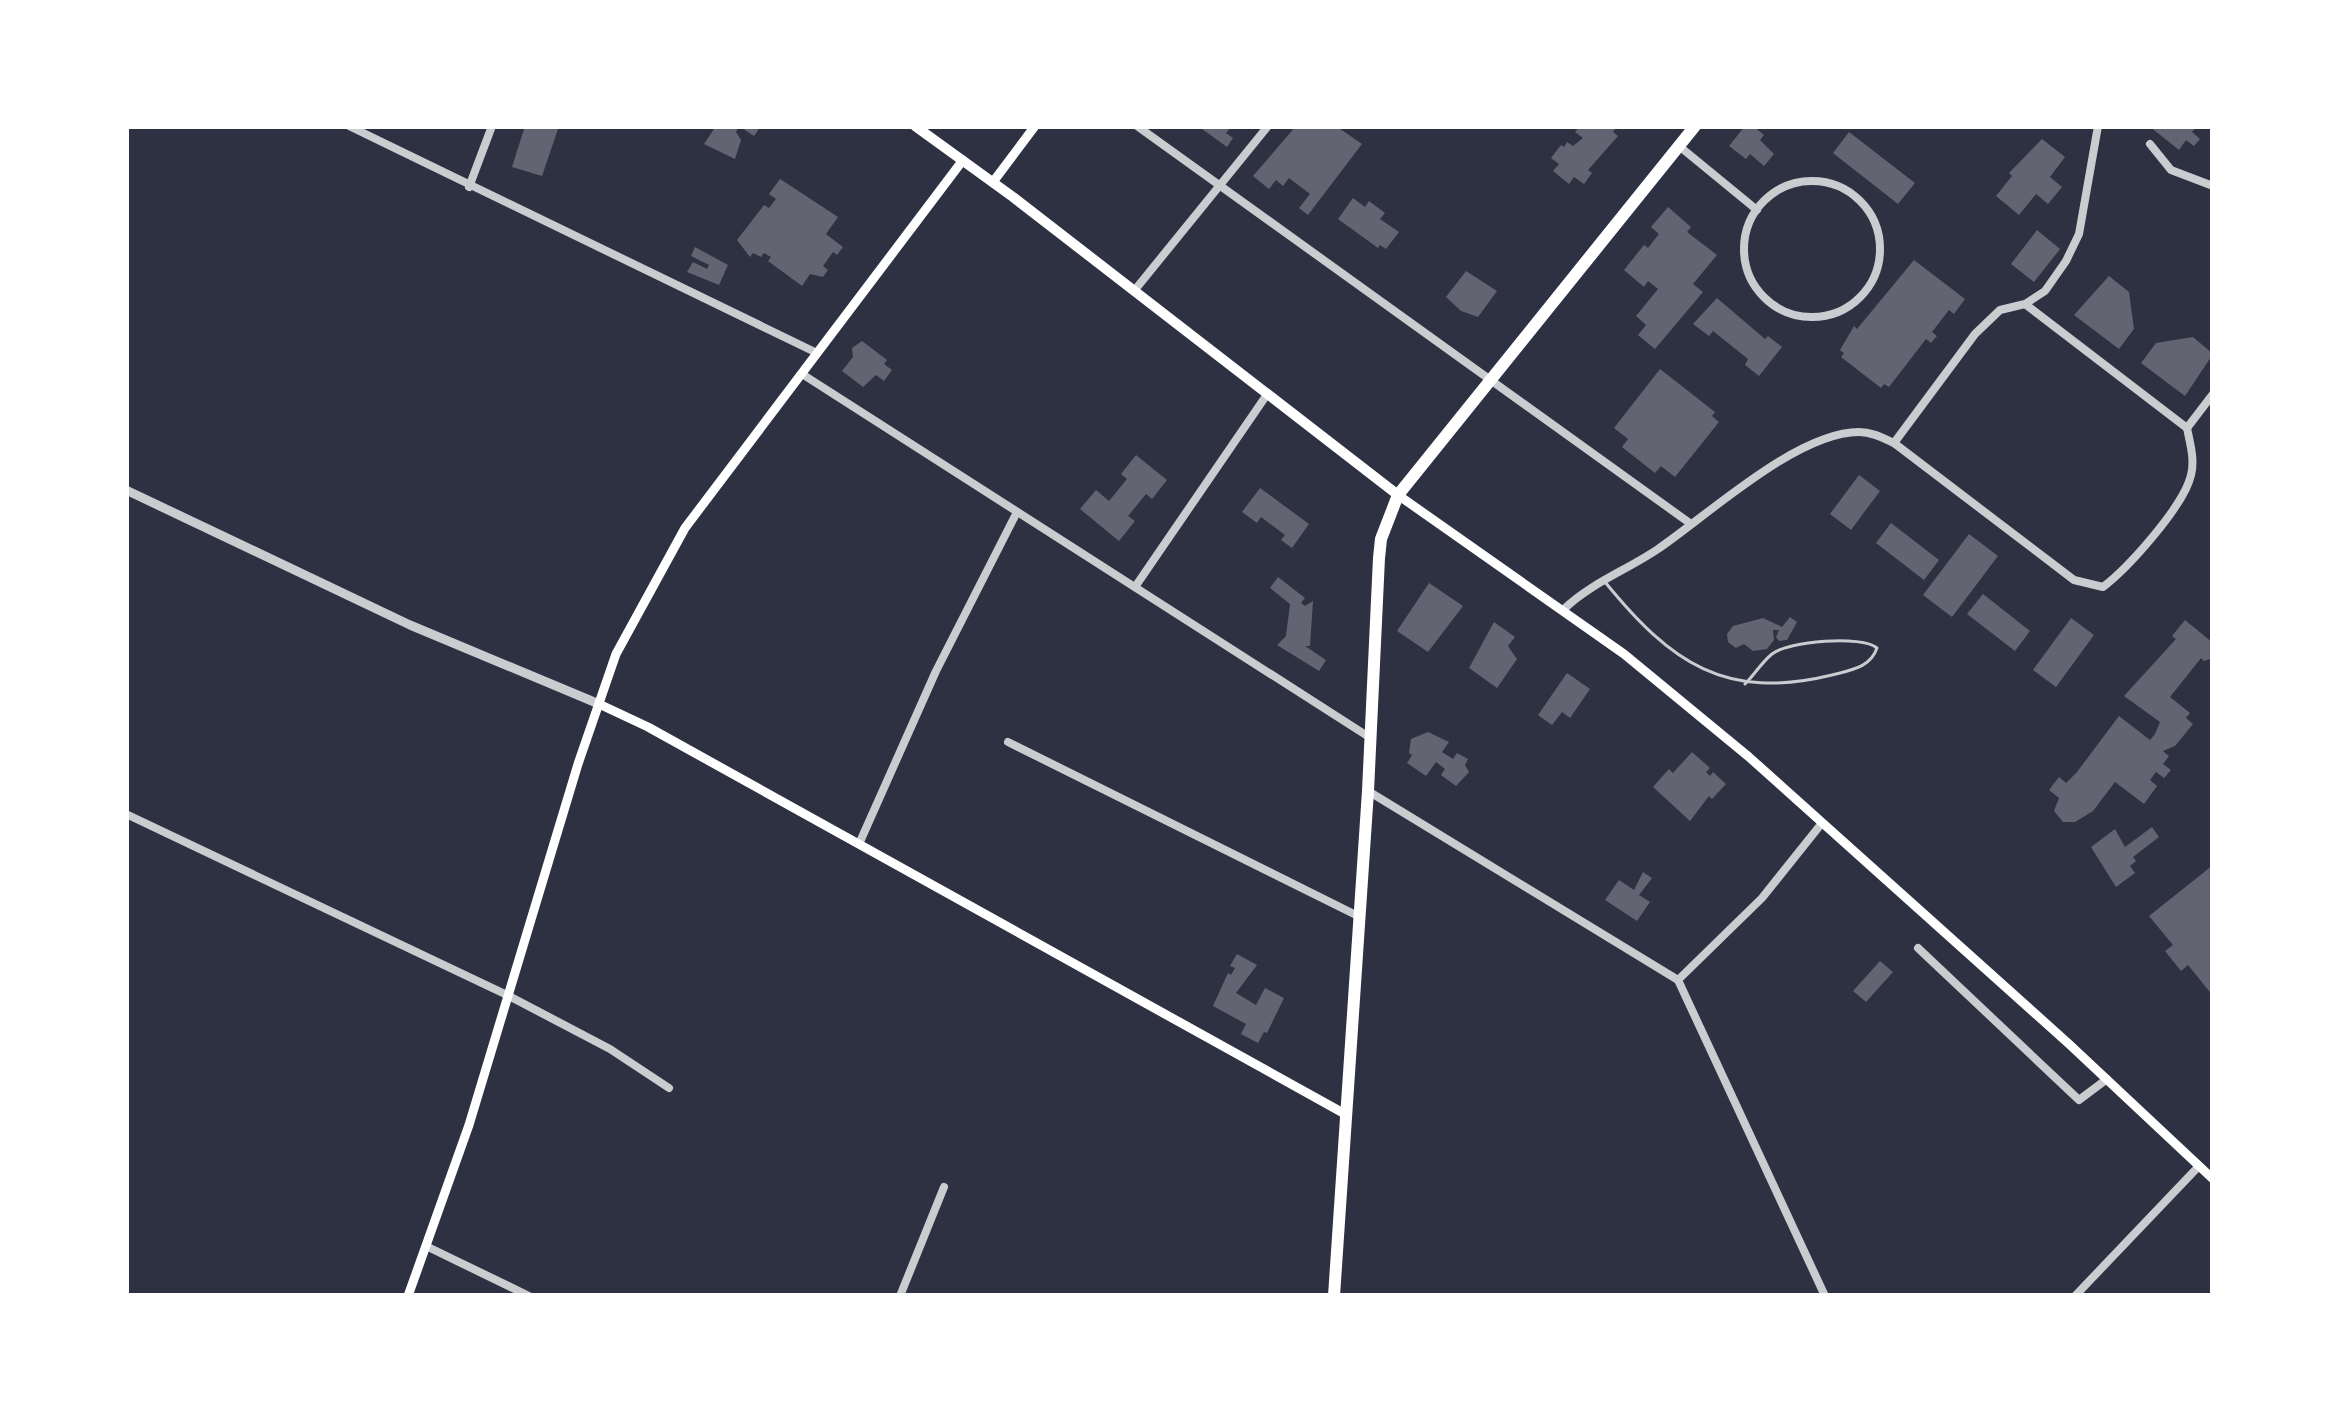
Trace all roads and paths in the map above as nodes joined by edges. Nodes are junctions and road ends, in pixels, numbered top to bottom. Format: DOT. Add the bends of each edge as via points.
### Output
graph roads {
  1 [pos="349,126"];
  2 [pos="492,126"];
  3 [pos="915,126"];
  4 [pos="1035,126"];
  5 [pos="1137,126"];
  6 [pos="1268,126"];
  7 [pos="1695,126"];
  8 [pos="2098,128"];
  9 [pos="2150,144"];
  10 [pos="1679,146"];
  11 [pos="963,160"];
  12 [pos="993,182"];
  13 [pos="1220,184"];
  14 [pos="2213,186"];
  15 [pos="470,188"];
  16 [pos="1757,210"];
  17 [pos="1134,291"];
  18 [pos="2025,304"];
  19 [pos="817,353"];
  20 [pos="802,374"];
  21 [pos="1489,379"];
  22 [pos="1268,393"];
  23 [pos="2213,394"];
  24 [pos="2187,428"];
  25 [pos="1894,443"];
  26 [pos="126,490"];
  27 [pos="1397,495"];
  28 [pos="1017,512"];
  29 [pos="1691,524"];
  30 [pos="1604,581"];
  31 [pos="1135,587"];
  32 [pos="1564,609"];
  33 [pos="1745,684"];
  34 [pos="598,704"];
  35 [pos="1369,737"];
  36 [pos="1008,742"];
  37 [pos="1368,791"];
  38 [pos="126,814"];
  39 [pos="1822,823"];
  40 [pos="859,844"];
  41 [pos="1360,917"];
  42 [pos="1918,948"];
  43 [pos="1678,980"];
  44 [pos="508,996"];
  45 [pos="2107,1079"];
  46 [pos="669,1088"];
  47 [pos="1346,1114"];
  48 [pos="2199,1166"];
  49 [pos="2213,1179"];
  50 [pos="944,1187"];
  51 [pos="428,1247"];
  52 [pos="408,1296"];
  53 [pos="529,1296"];
  54 [pos="900,1296"];
  55 [pos="1334,1296"];
  56 [pos="1825,1296"];
  57 [pos="2075,1296"];
  1 -- 15 [label="street"];
  2 -- 15 [label="street"];
  3 -- 11 [label="main road"];
  4 -- 12 [label="main road"];
  5 -- 13 [label="street"];
  6 -- 13 [label="street"];
  7 -- 10 [label="highway"];
  8 -- 18 [label="street" via="2079,234 2045,291"];
  9 -- 14 [label="street" via="2171,170"];
  10 -- 16 [label="street"];
  10 -- 21 [label="highway"];
  11 -- 12 [label="main road"];
  11 -- 19 [label="main road"];
  12 -- 17 [label="main road"];
  13 -- 17 [label="street"];
  13 -- 21 [label="street"];
  15 -- 19 [label="street"];
  16 -- 16 [label="street" via="1746,265 1781,310 1819,317 1868,288 1878,232 1859,200 1806,181"];
  17 -- 22 [label="main road"];
  18 -- 24 [label="street"];
  18 -- 25 [label="street" via="2000,310 1976,334"];
  19 -- 20 [label="main road"];
  20 -- 28 [label="street"];
  20 -- 34 [label="main road" via="674,544"];
  21 -- 27 [label="highway"];
  21 -- 29 [label="street"];
  22 -- 27 [label="main road"];
  22 -- 31 [label="street"];
  23 -- 24 [label="street"];
  24 -- 25 [label="street" via="2192,473 2185,490 2128,568 2103,586 2074,580"];
  25 -- 29 [label="street" via="1860,432 1812,446"];
  26 -- 34 [label="street"];
  27 -- 32 [label="main road"];
  27 -- 35 [label="highway" via="1381,538"];
  28 -- 31 [label="street"];
  28 -- 40 [label="street"];
  29 -- 30 [label="street"];
  30 -- 32 [label="street"];
  30 -- 33 [label="lane" via="1685,658"];
  31 -- 35 [label="street"];
  32 -- 39 [label="main road"];
  33 -- 33 [label="lane" via="1783,647 1860,639 1877,648 1858,668 1803,682"];
  34 -- 40 [label="main road"];
  34 -- 44 [label="main road"];
  35 -- 37 [label="highway"];
  36 -- 41 [label="street"];
  37 -- 41 [label="highway"];
  37 -- 43 [label="street"];
  38 -- 44 [label="street"];
  39 -- 43 [label="street" via="1762,898"];
  39 -- 45 [label="main road"];
  40 -- 47 [label="main road"];
  41 -- 47 [label="highway"];
  42 -- 45 [label="street" via="2078,1100"];
  43 -- 56 [label="street"];
  44 -- 46 [label="street"];
  44 -- 51 [label="main road"];
  45 -- 48 [label="main road"];
  47 -- 55 [label="highway"];
  48 -- 49 [label="main road"];
  48 -- 57 [label="street"];
  50 -- 54 [label="street"];
  51 -- 52 [label="main road"];
  51 -- 53 [label="street"];
}
